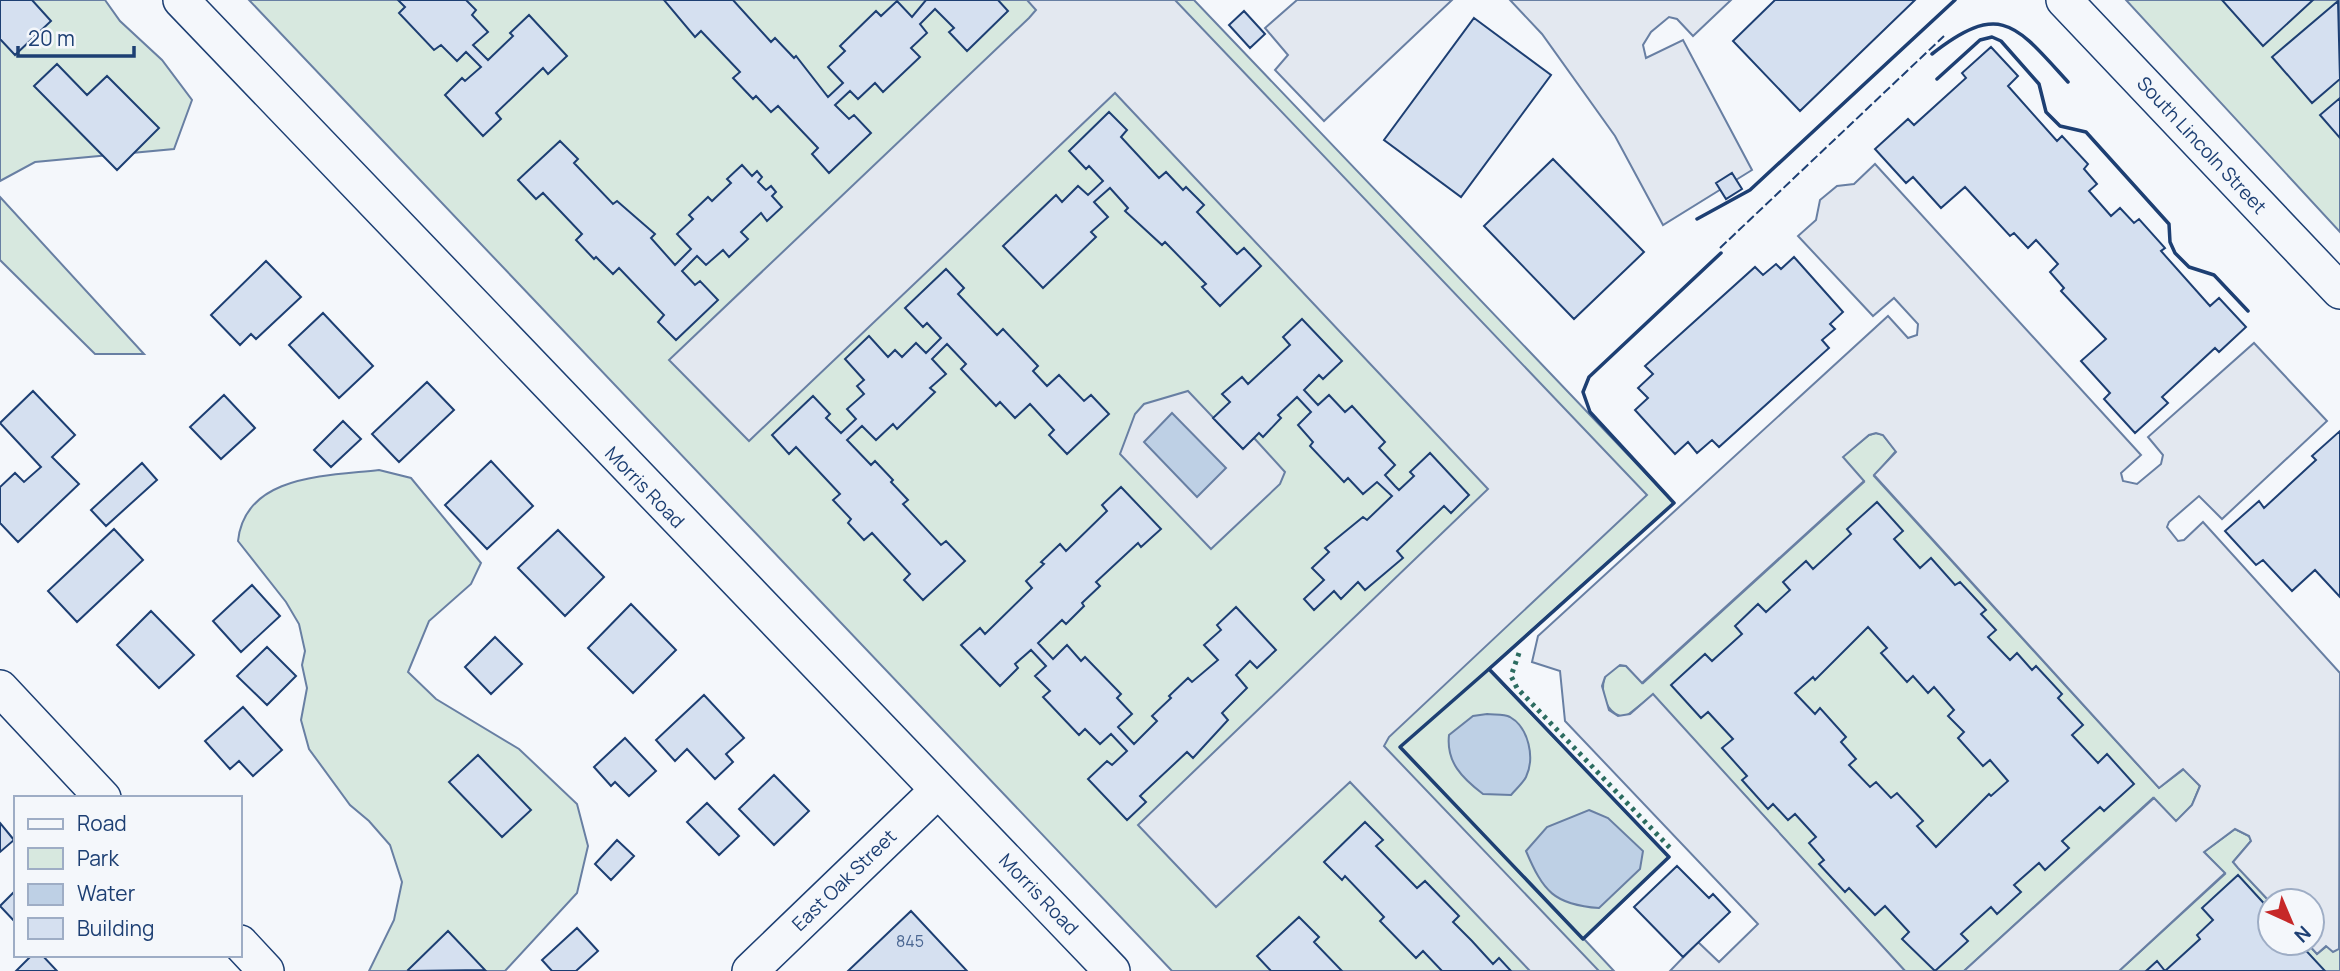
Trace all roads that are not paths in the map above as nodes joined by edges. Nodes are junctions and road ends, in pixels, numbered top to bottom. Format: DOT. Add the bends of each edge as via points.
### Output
graph roads {
  1 [pos="181,0"];
  2 [pos="2064,0"];
  3 [pos="2340,291"];
  4 [pos="0,688"];
  5 [pos="938,790"];
  6 [pos="101,796"];
  7 [pos="242,945"];
  8 [pos="266,971"];
  9 [pos="750,971"];
  10 [pos="1112,971"];
  1 -- 5 [label="street, Morris Road"];
  2 -- 3 [label="street, South Lincoln Street"];
  4 -- 6 [label="street"];
  5 -- 9 [label="street, East Oak Street"];
  5 -- 10 [label="street, Morris Road"];
  7 -- 8 [label="street"];
}
